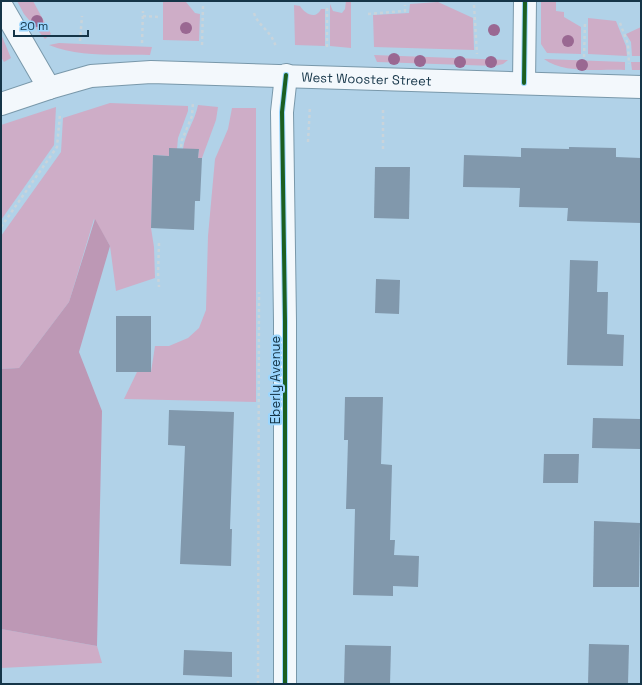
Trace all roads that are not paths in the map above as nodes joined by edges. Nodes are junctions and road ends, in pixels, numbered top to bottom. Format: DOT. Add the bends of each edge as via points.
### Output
graph roads {
  1 [pos="525,1"];
  2 [pos="1,5"];
  3 [pos="286,75"];
  4 [pos="635,79"];
  5 [pos="524,83"];
  6 [pos="49,88"];
  7 [pos="1,104"];
  8 [pos="285,684"];
  1 -- 5 [label="main road"];
  2 -- 6 [label="main road"];
  3 -- 5 [label="main road, West Wooster Street"];
  3 -- 6 [label="main road, West Wooster Street" via="151,72 91,76"];
  3 -- 8 [label="main road, Eberly Avenue" via="282,112"];
  4 -- 5 [label="main road, West Wooster Street"];
  6 -- 7 [label="main road, West Wooster Street"];
}
